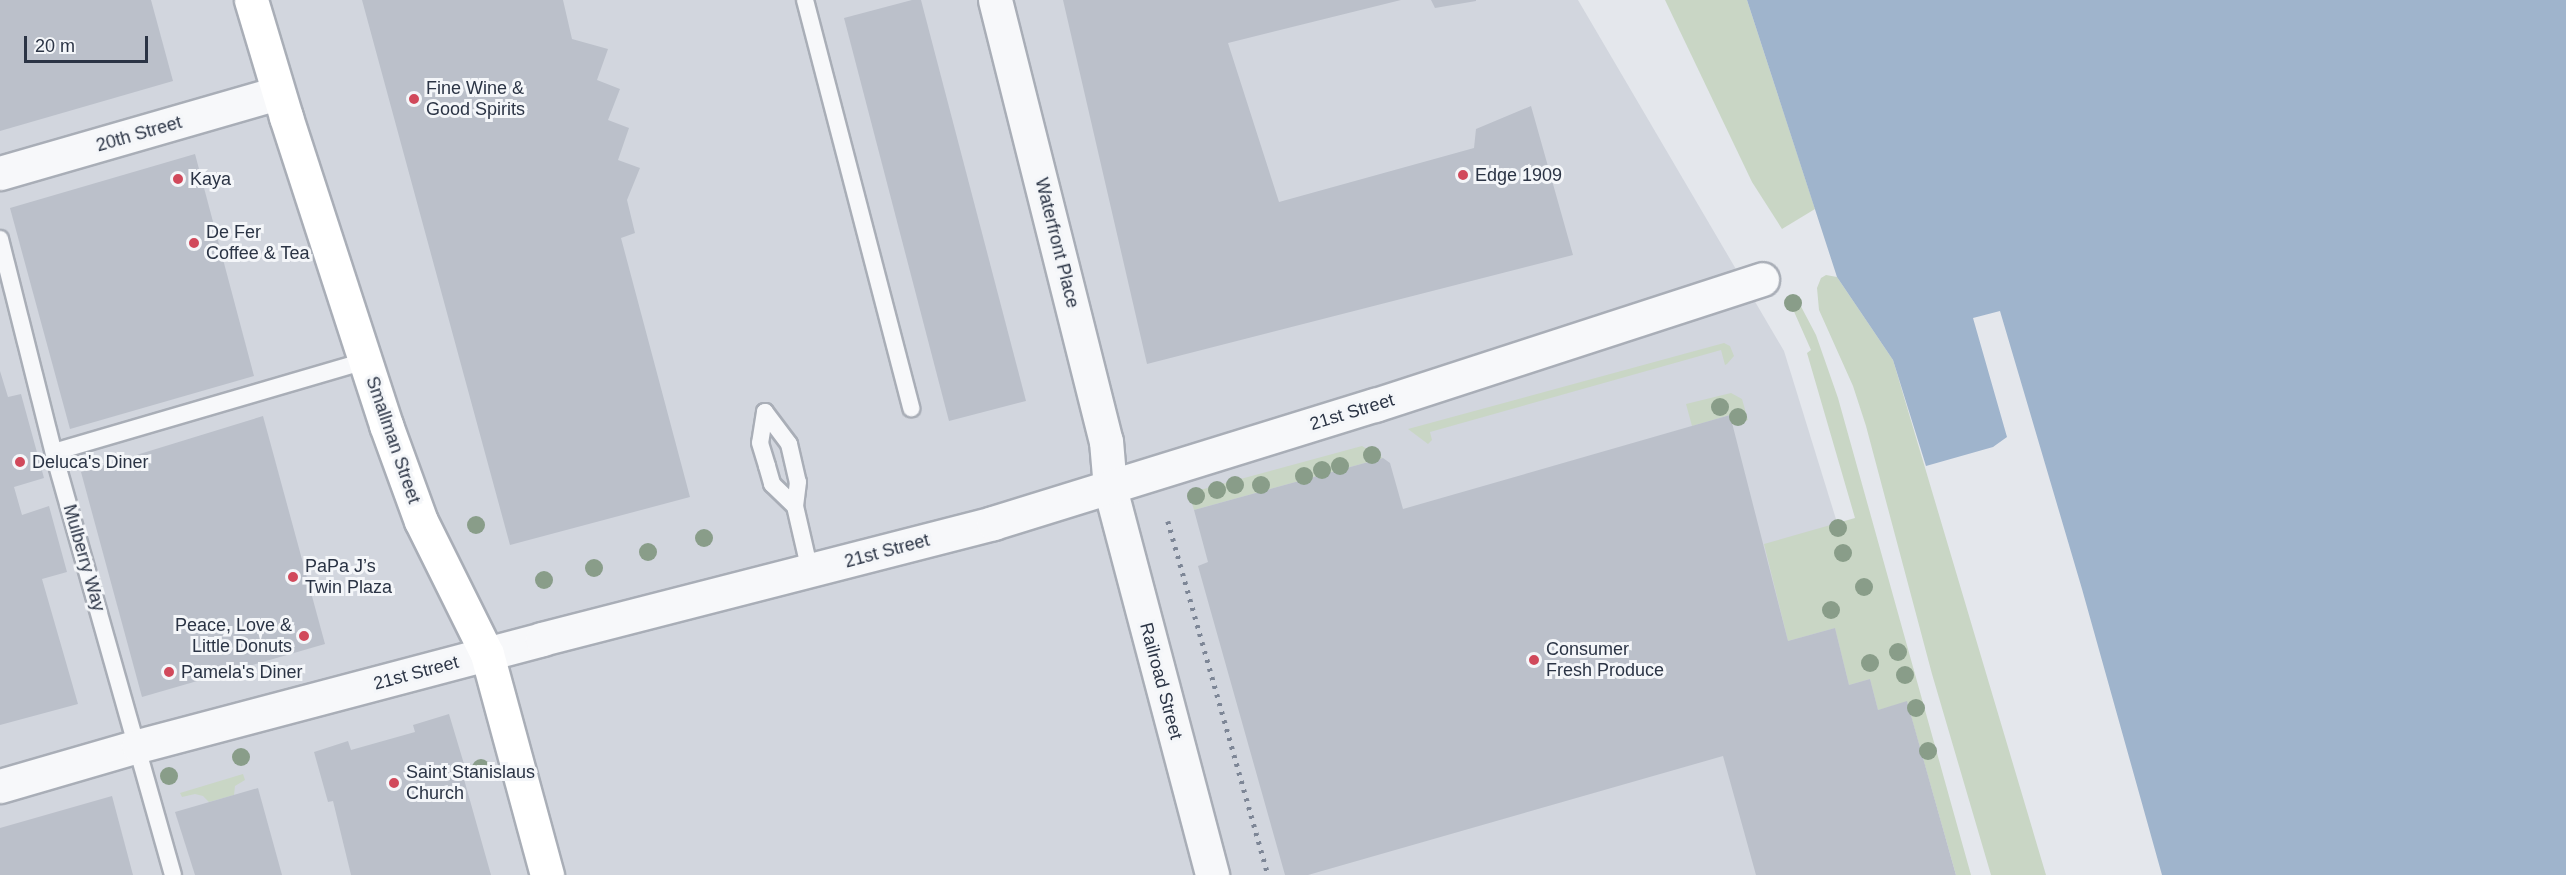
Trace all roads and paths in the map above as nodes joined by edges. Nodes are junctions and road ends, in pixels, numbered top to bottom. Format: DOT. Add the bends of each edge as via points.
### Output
graph roads {
  1 [pos="250,0"];
  2 [pos="806,0"];
  3 [pos="995,0"];
  4 [pos="278,93"];
  5 [pos="0,173"];
  6 [pos="0,239"];
  7 [pos="1762,279"];
  8 [pos="366,361"];
  9 [pos="911,408"];
  10 [pos="54,452"];
  11 [pos="1110,488"];
  12 [pos="795,507"];
  13 [pos="810,571"];
  14 [pos="487,654"];
  15 [pos="138,746"];
  16 [pos="0,786"];
  17 [pos="173,875"];
  18 [pos="548,875"];
  19 [pos="1212,875"];
  1 -- 4 [label="street, Smallman Street"];
  2 -- 9 [label="lane"];
  3 -- 11 [label="street, Waterfront Place" via="1106,441"];
  4 -- 5 [label="street, 20th Street"];
  4 -- 8 [label="street, Smallman Street"];
  6 -- 10 [label="lane, Mulberry Way"];
  7 -- 11 [label="street, 21st Street"];
  8 -- 10 [label="lane"];
  8 -- 14 [label="street, Smallman Street" via="422,521"];
  10 -- 15 [label="lane, Mulberry Way"];
  11 -- 13 [label="street, 21st Street"];
  11 -- 19 [label="street, Railroad Street"];
  12 -- 12 [label="lane" via="798,482 789,444 765,412 760,443 772,484"];
  12 -- 13 [label="lane"];
  13 -- 14 [label="street, 21st Street"];
  14 -- 15 [label="street, 21st Street"];
  14 -- 18 [label="street, Smallman Street"];
  15 -- 16 [label="street, 21st Street"];
  15 -- 17 [label="lane, Mulberry Way"];
}
